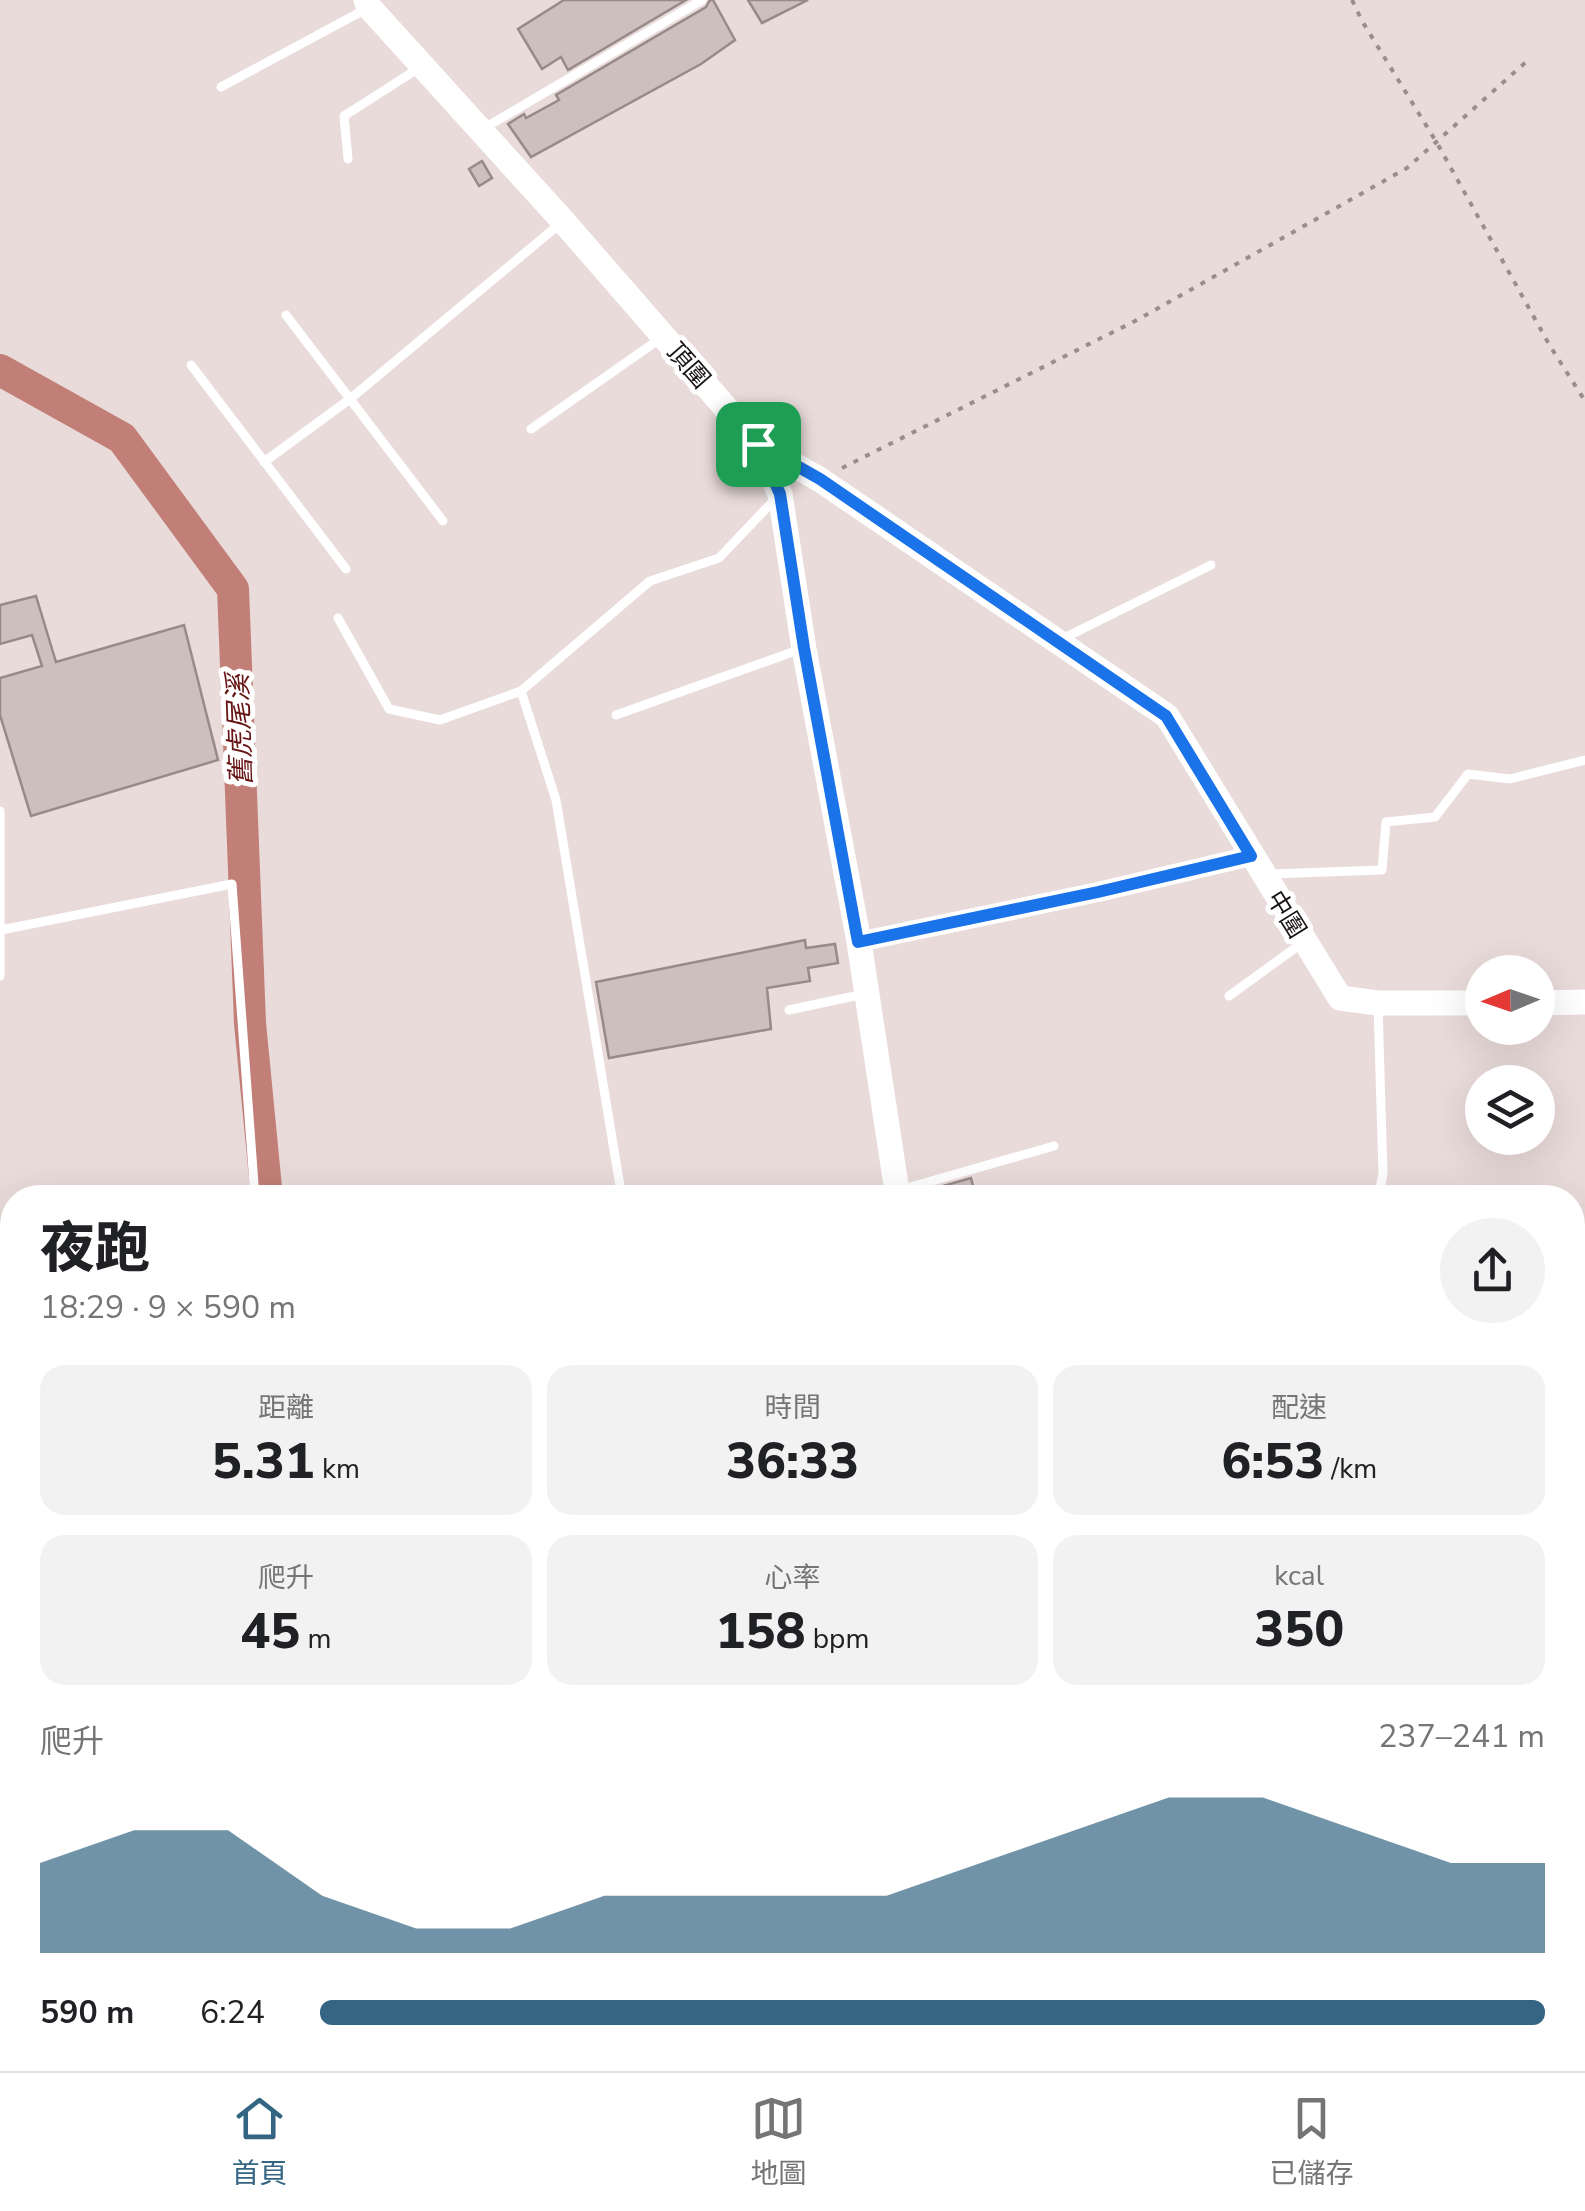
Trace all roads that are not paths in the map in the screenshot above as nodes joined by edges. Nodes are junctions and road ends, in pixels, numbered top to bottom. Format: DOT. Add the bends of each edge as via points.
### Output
graph roads {
  1 [pos="702,0"];
  2 [pos="367,4"];
  3 [pos="421,66"];
  4 [pos="221,88"];
  5 [pos="480,131"];
  6 [pos="348,159"];
  7 [pos="563,221"];
  8 [pos="286,315"];
  9 [pos="664,336"];
  10 [pos="191,365"];
  11 [pos="350,398"];
  12 [pos="531,429"];
  13 [pos="758,444"];
  14 [pos="264,462"];
  15 [pos="780,494"];
  16 [pos="443,521"];
  17 [pos="1211,564"];
  18 [pos="346,570"];
  19 [pos="338,618"];
  20 [pos="1057,642"];
  21 [pos="804,648"];
  22 [pos="521,691"];
  23 [pos="616,715"];
  24 [pos="1585,760"];
  25 [pos="0,811"];
  26 [pos="1257,865"];
  27 [pos="1,930"];
  28 [pos="1304,941"];
  29 [pos="858,942"];
  30 [pos="0,976"];
  31 [pos="866,994"];
  32 [pos="1229,996"];
  33 [pos="1555,1002"];
  34 [pos="1585,1002"];
  35 [pos="1378,1003"];
  36 [pos="1465,1003"];
  37 [pos="789,1010"];
  38 [pos="1054,1146"];
  39 [pos="254,1185"];
  40 [pos="620,1185"];
  41 [pos="897,1185"];
  42 [pos="927,1185"];
  43 [pos="1381,1185"];
  1 -- 5 [label="lane"];
  2 -- 3 [label="street, 頂圍"];
  2 -- 4 [label="lane"];
  3 -- 5 [label="street, 頂圍"];
  3 -- 6 [label="lane" via="344,116"];
  5 -- 7 [label="street, 頂圍"];
  7 -- 9 [label="street, 頂圍"];
  7 -- 11 [label="lane"];
  8 -- 11 [label="lane"];
  9 -- 12 [label="lane"];
  9 -- 13 [label="street, 頂圍"];
  10 -- 14 [label="lane"];
  11 -- 14 [label="lane"];
  11 -- 16 [label="lane"];
  13 -- 15 [label="street, 頂圍"];
  13 -- 20 [label="street, 中圍" via="820,479"];
  14 -- 18 [label="lane"];
  15 -- 21 [label="street, 頂圍"];
  15 -- 22 [label="lane" via="719,558 650,581"];
  17 -- 20 [label="lane"];
  19 -- 22 [label="lane" via="388,709 440,720"];
  20 -- 26 [label="street, 中圍" via="1166,716"];
  21 -- 23 [label="lane"];
  21 -- 29 [label="street, 頂圍"];
  22 -- 40 [label="lane" via="556,800"];
  24 -- 26 [label="lane" via="1510,779 1468,774 1434,817 1386,822 1382,870"];
  25 -- 27 [label="lane"];
  26 -- 28 [label="street, 中圍"];
  26 -- 29 [label="lane"];
  27 -- 30 [label="lane"];
  27 -- 39 [label="lane" via="232,884"];
  28 -- 32 [label="lane"];
  28 -- 35 [label="street, 中圍" via="1340,998"];
  29 -- 31 [label="street"];
  31 -- 37 [label="lane"];
  31 -- 41 [label="street"];
  33 -- 34 [label="street"];
  35 -- 36 [label="street, 中圍"];
  35 -- 43 [label="lane"];
  38 -- 42 [label="lane"];
}
